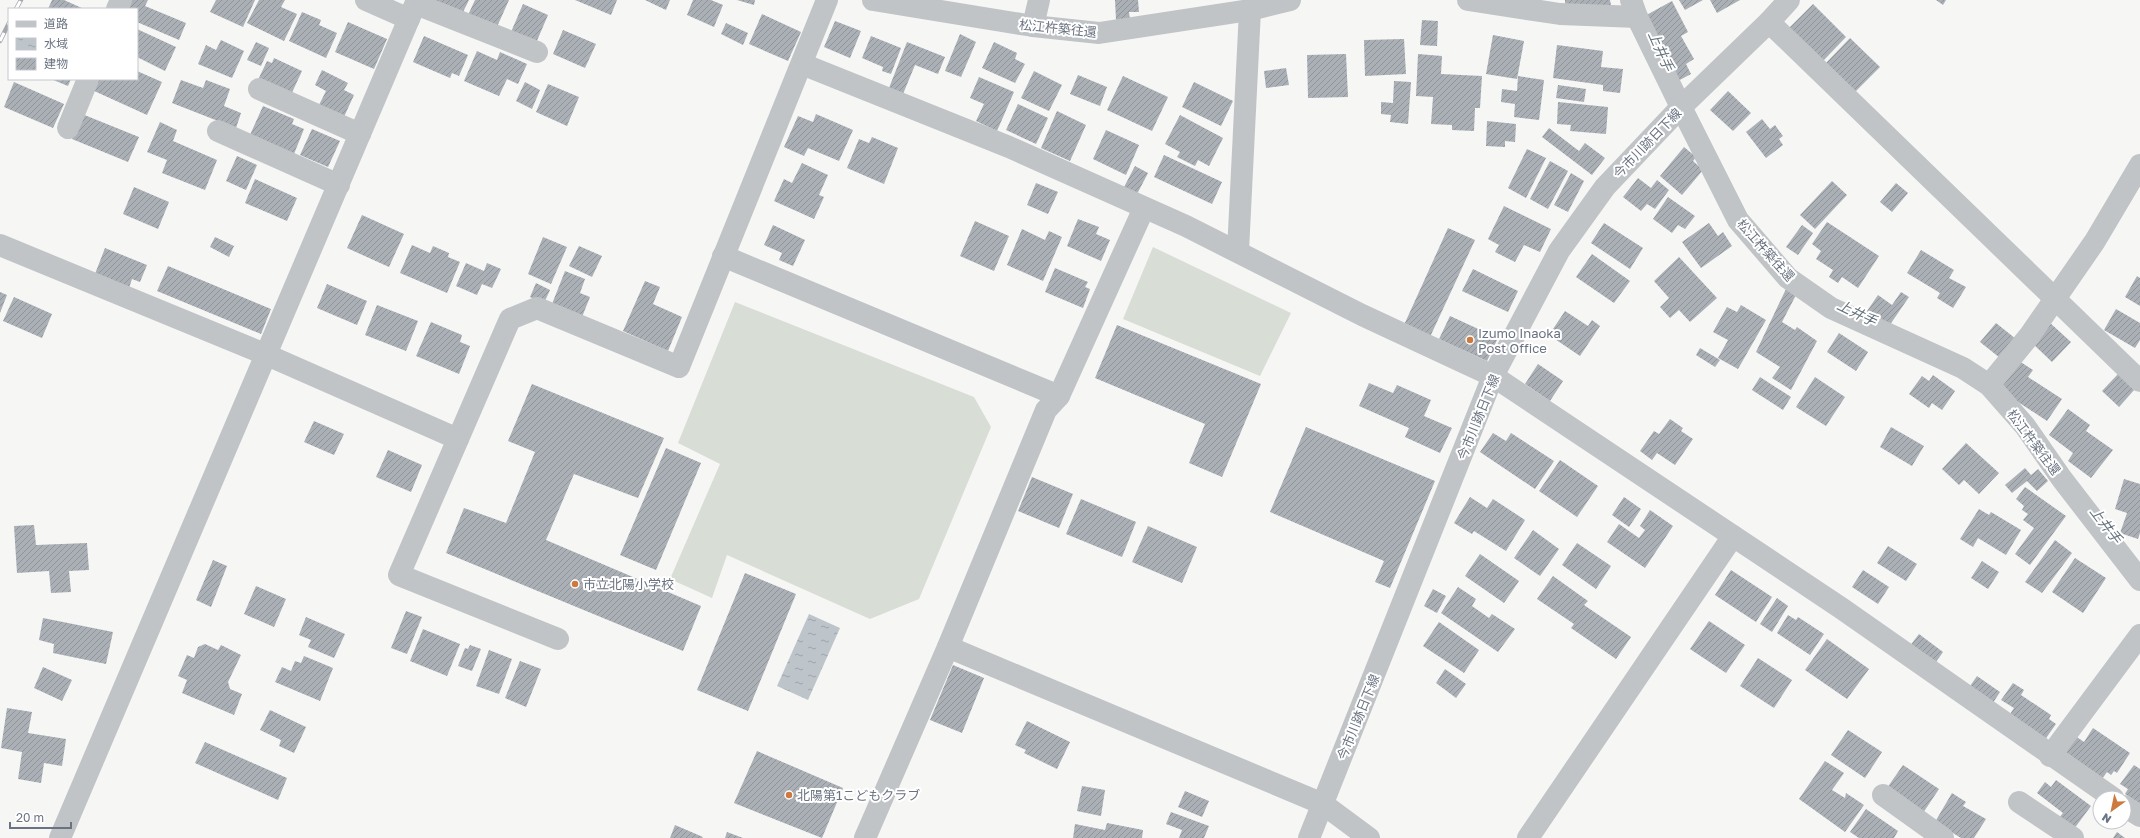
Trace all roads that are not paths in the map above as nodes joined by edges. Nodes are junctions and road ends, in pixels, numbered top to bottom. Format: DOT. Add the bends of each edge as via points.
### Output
graph roads {
  1 [pos="366,0"];
  2 [pos="827,0"];
  3 [pos="873,0"];
  4 [pos="1039,0"];
  5 [pos="1290,0"];
  6 [pos="1468,0"];
  7 [pos="1789,0"];
  8 [pos="414,8"];
  9 [pos="1634,9"];
  10 [pos="1250,10"];
  11 [pos="1769,22"];
  12 [pos="1033,26"];
  13 [pos="537,52"];
  14 [pos="802,64"];
  15 [pos="88,80"];
  16 [pos="259,89"];
  17 [pos="1681,107"];
  18 [pos="68,128"];
  19 [pos="218,131"];
  20 [pos="360,134"];
  21 [pos="2140,165"];
  22 [pos="339,185"];
  23 [pos="1144,208"];
  24 [pos="0,245"];
  25 [pos="1238,251"];
  26 [pos="723,256"];
  27 [pos="2054,300"];
  28 [pos="267,355"];
  29 [pos="1493,376"];
  30 [pos="2139,379"];
  31 [pos="1988,385"];
  32 [pos="1059,396"];
  33 [pos="458,438"];
  34 [pos="1733,536"];
  35 [pos="2140,580"];
  36 [pos="2140,635"];
  37 [pos="558,639"];
  38 [pos="948,647"];
  39 [pos="2050,756"];
  40 [pos="2101,790"];
  41 [pos="1883,795"];
  42 [pos="2019,802"];
  43 [pos="1323,804"];
  44 [pos="60,838"];
  45 [pos="865,838"];
  46 [pos="1309,838"];
  47 [pos="1370,838"];
  48 [pos="1528,838"];
  49 [pos="1943,838"];
  50 [pos="2073,838"];
  1 -- 8 [label="street"];
  2 -- 14 [label="street"];
  3 -- 12 [label="street, 松江杵築往還"];
  4 -- 12 [label="street"];
  5 -- 10 [label="street, 松江杵築往還"];
  6 -- 9 [label="street, 松江杵築往還" via="1560,14"];
  7 -- 11 [label="street, 今市川跡日下線"];
  8 -- 13 [label="street"];
  8 -- 20 [label="street"];
  9 -- 17 [label="street, 松江杵築往還"];
  10 -- 12 [label="street, 松江杵築往還" via="1099,33"];
  10 -- 25 [label="street"];
  11 -- 17 [label="street, 今市川跡日下線"];
  11 -- 27 [label="street"];
  14 -- 23 [label="street" via="1009,147"];
  14 -- 26 [label="street"];
  15 -- 18 [label="street"];
  16 -- 20 [label="street"];
  17 -- 29 [label="street, 今市川跡日下線" via="1604,187 1559,251"];
  17 -- 31 [label="street, 松江杵築往還" via="1738,220 1788,278 1831,308 1963,368"];
  19 -- 22 [label="street"];
  20 -- 22 [label="street"];
  21 -- 27 [label="street" via="2096,241"];
  22 -- 28 [label="street"];
  23 -- 25 [label="street"];
  23 -- 32 [label="street"];
  24 -- 28 [label="street"];
  25 -- 29 [label="street" via="1362,315"];
  26 -- 32 [label="street"];
  26 -- 33 [label="street" via="679,367 537,308 510,320"];
  27 -- 30 [label="street"];
  27 -- 31 [label="street" via="2030,335"];
  28 -- 33 [label="street"];
  28 -- 44 [label="street"];
  29 -- 34 [label="street"];
  29 -- 43 [label="street, 今市川跡日下線"];
  31 -- 35 [label="street, 松江杵築往還" via="2025,426 2062,480"];
  32 -- 38 [label="street" via="1046,410"];
  33 -- 37 [label="street" via="399,574"];
  34 -- 39 [label="street" via="1841,608"];
  34 -- 48 [label="street"];
  36 -- 39 [label="street"];
  38 -- 43 [label="street"];
  38 -- 45 [label="street"];
  39 -- 40 [label="street"];
  41 -- 49 [label="street"];
  42 -- 50 [label="street"];
  43 -- 46 [label="street, 今市川跡日下線"];
  43 -- 47 [label="street"];
}
